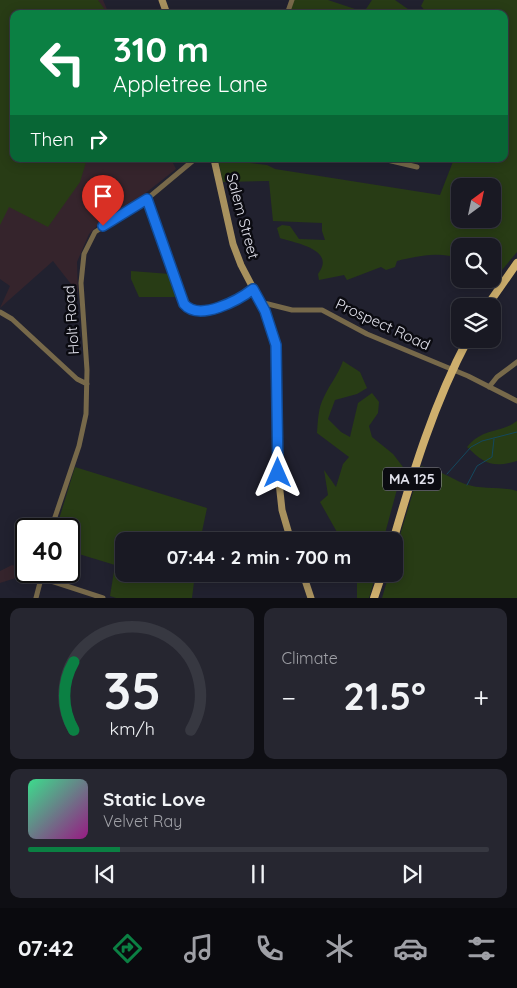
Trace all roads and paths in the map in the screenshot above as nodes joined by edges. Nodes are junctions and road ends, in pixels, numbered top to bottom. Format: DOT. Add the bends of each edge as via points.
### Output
graph roads {
  1 [pos="191,162"];
  2 [pos="215,162"];
  3 [pos="396,162"];
  4 [pos="417,167"];
  5 [pos="147,199"];
  6 [pos="517,263"];
  7 [pos="253,289"];
  8 [pos="493,298"];
  9 [pos="260,302"];
  10 [pos="0,312"];
  11 [pos="463,348"];
  12 [pos="517,362"];
  13 [pos="452,369"];
  14 [pos="87,384"];
  15 [pos="489,387"];
  16 [pos="517,401"];
  17 [pos="55,518"];
  18 [pos="288,532"];
  19 [pos="395,532"];
  20 [pos="306,582"];
  21 [pos="379,582"];
  22 [pos="40,583"];
  23 [pos="57,583"];
  24 [pos="36,598"];
  25 [pos="103,598"];
  26 [pos="311,598"];
  27 [pos="374,598"];
  1 -- 5 [label="street, Holt Road"];
  2 -- 7 [label="street, Salem Street" via="233,244"];
  3 -- 4 [label="street"];
  5 -- 7 [label="street" via="188,309 201,312 224,306"];
  5 -- 14 [label="street, Holt Road" via="96,232 84,254 81,283"];
  6 -- 8 [label="main road"];
  7 -- 9 [label="street, Salem Street"];
  9 -- 13 [label="street, Prospect Road" via="292,310 322,310 367,334"];
  9 -- 18 [label="street, Salem Street" via="276,345 278,473"];
  10 -- 14 [label="street" via="12,319 77,379"];
  11 -- 13 [label="main road, MA 125"];
  12 -- 15 [label="street"];
  13 -- 15 [label="street, Prospect Road"];
  13 -- 19 [label="main road, MA 125" via="427,432"];
  14 -- 17 [label="street, Holt Road" via="82,434"];
  15 -- 16 [label="street, Prospect Road"];
  20 -- 26 [label="street"];
  21 -- 27 [label="main road"];
  22 -- 24 [label="street"];
  23 -- 25 [label="street"];
}
